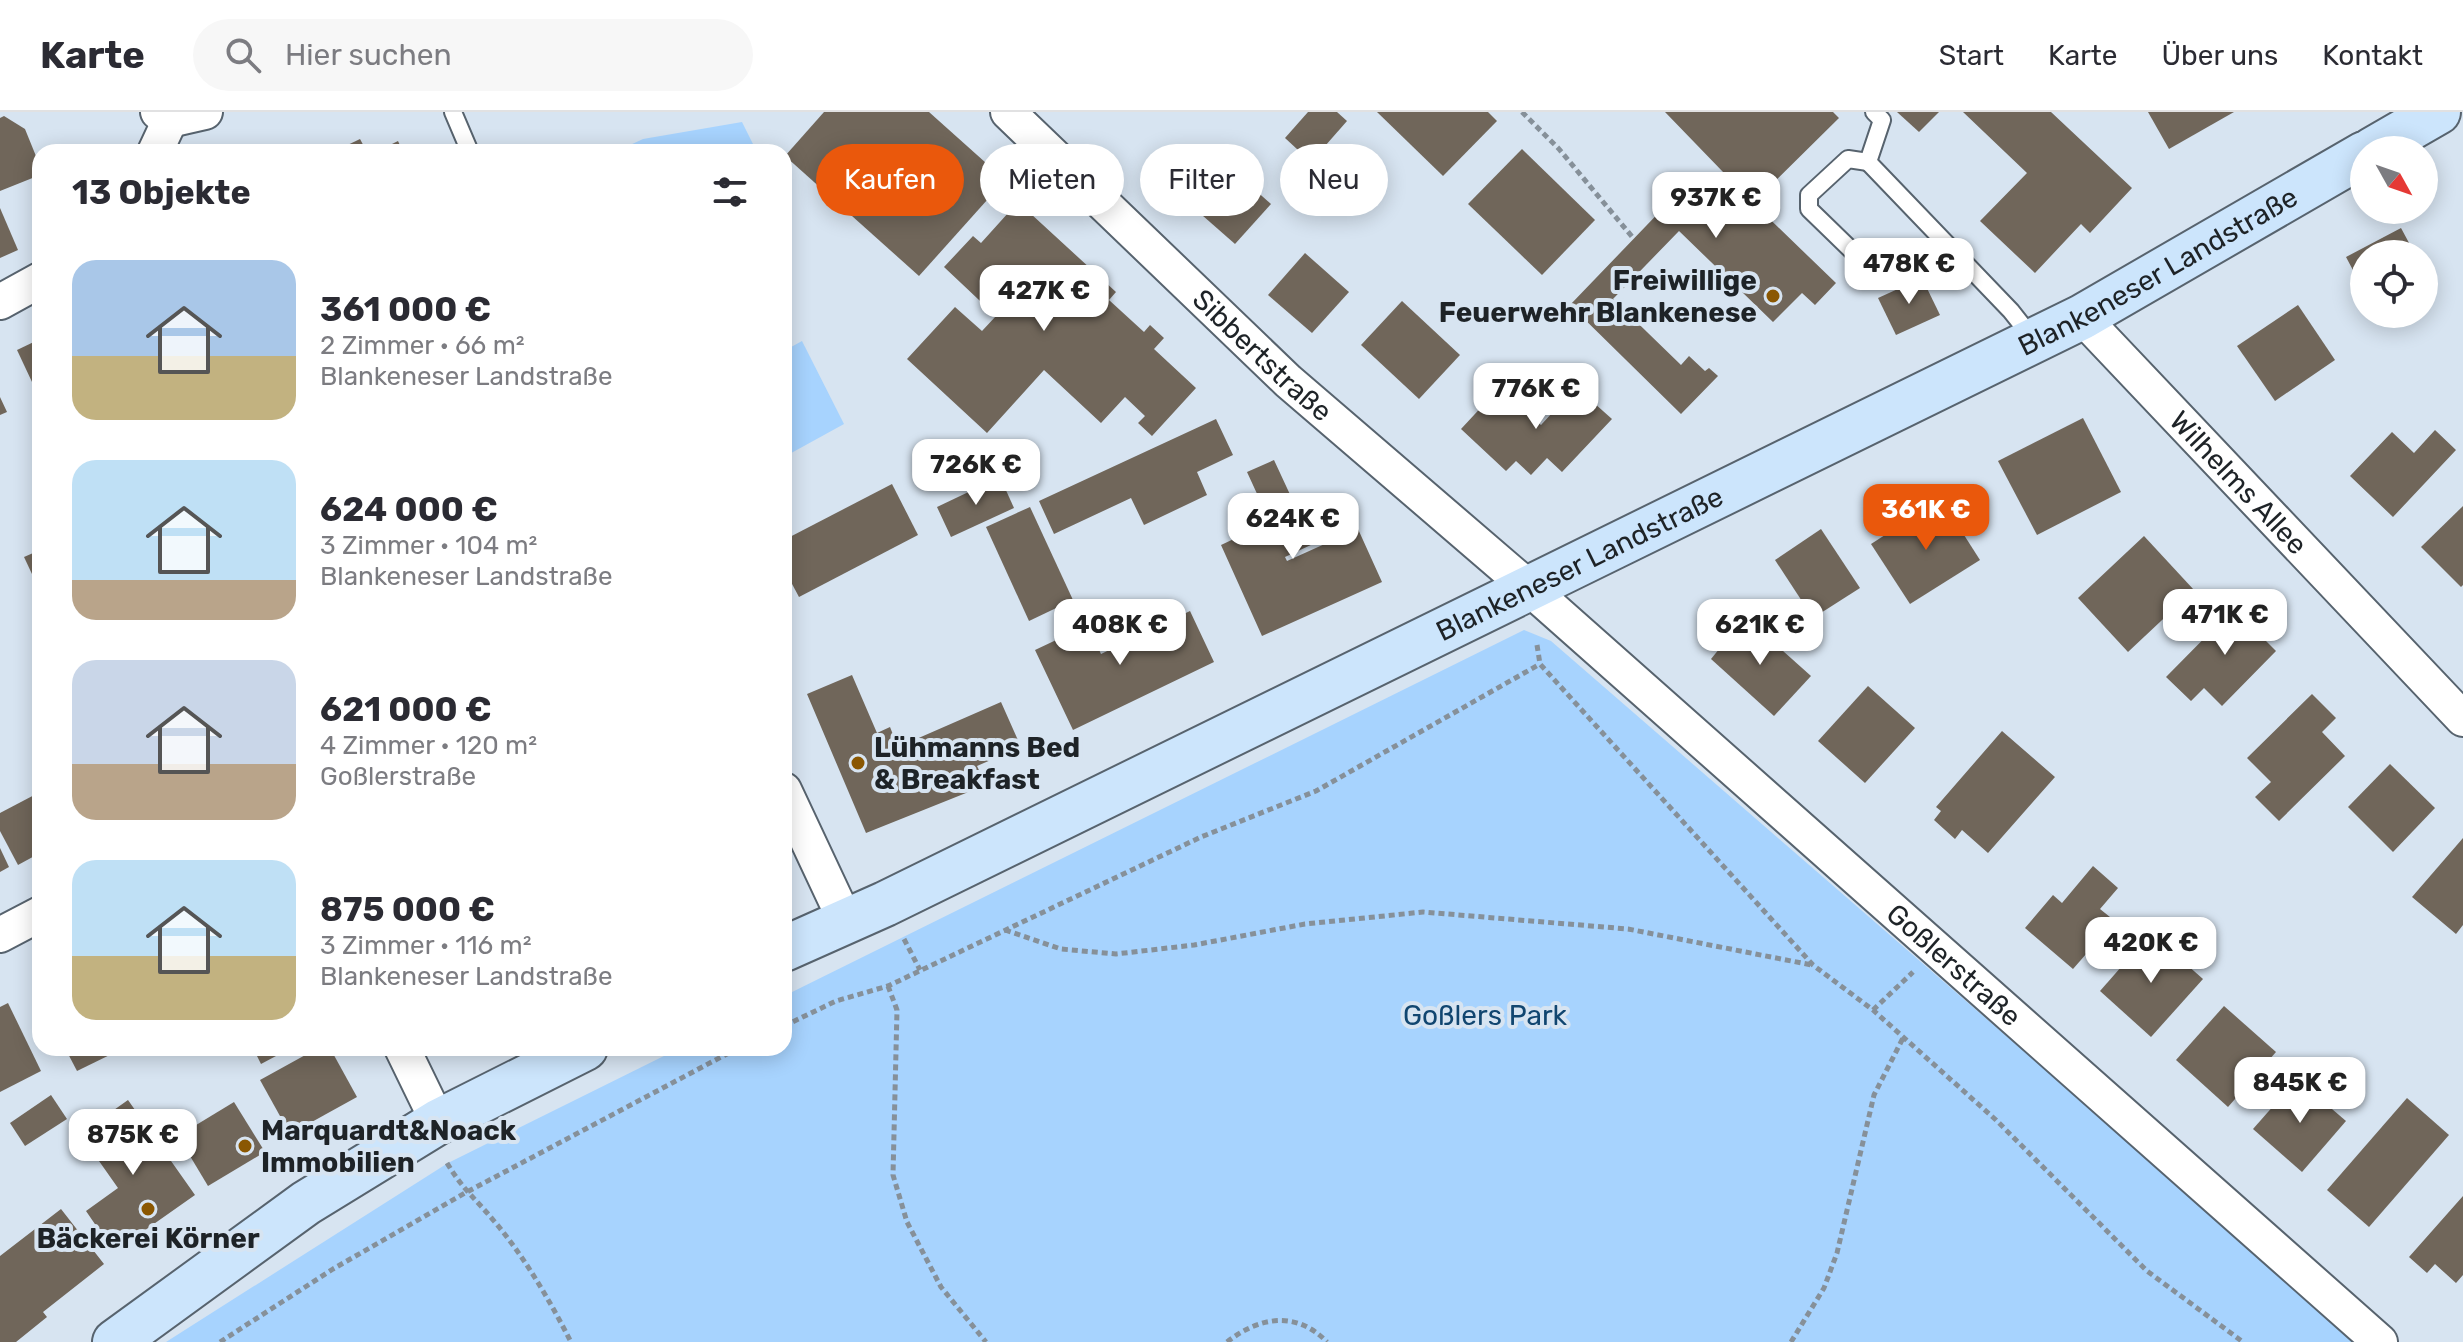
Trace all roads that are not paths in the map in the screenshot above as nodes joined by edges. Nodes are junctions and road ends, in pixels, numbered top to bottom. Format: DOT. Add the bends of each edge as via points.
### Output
graph roads {
  1 [pos="205,112"];
  2 [pos="453,112"];
  3 [pos="1008,112"];
  4 [pos="1874,112"];
  5 [pos="2438,112"];
  6 [pos="164,116"];
  7 [pos="2396,136"];
  8 [pos="157,144"];
  9 [pos="467,144"];
  10 [pos="1868,162"];
  11 [pos="2350,162"];
  12 [pos="1877,275"];
  13 [pos="32,284"];
  14 [pos="0,302"];
  15 [pos="2082,317"];
  16 [pos="2034,340"];
  17 [pos="1529,588"];
  18 [pos="2463,719"];
  19 [pos="792,807"];
  20 [pos="32,918"];
  21 [pos="845,920"];
  22 [pos="0,935"];
  23 [pos="792,945"];
  24 [pos="405,1056"];
  25 [pos="573,1056"];
  26 [pos="442,1140"];
  27 [pos="115,1342"];
  28 [pos="2380,1342"];
  1 -- 6 [label="street"];
  2 -- 9 [label="lane"];
  3 -- 17 [label="street, Sibbertstraße" via="1288,381"];
  4 -- 10 [label="lane" via="1882,120"];
  5 -- 7 [label="main road"];
  6 -- 8 [label="street"];
  10 -- 12 [label="lane" via="1848,159 1809,195 1809,209"];
  10 -- 16 [label="lane"];
  11 -- 15 [label="main road, Blankeneser Landstraße"];
  13 -- 14 [label="street"];
  15 -- 16 [label="main road, Blankeneser Landstraße"];
  15 -- 18 [label="street, Wilhelms Allee"];
  16 -- 17 [label="main road, Blankeneser Landstraße"];
  17 -- 21 [label="main road, Blankeneser Landstraße"];
  17 -- 28 [label="street, Goßlerstraße"];
  19 -- 21 [label="street"];
  20 -- 22 [label="street"];
  21 -- 23 [label="main road, Blankeneser Landstraße"];
  24 -- 26 [label="street"];
  25 -- 26 [label="main road"];
  26 -- 27 [label="main road" via="306,1203"];
}
